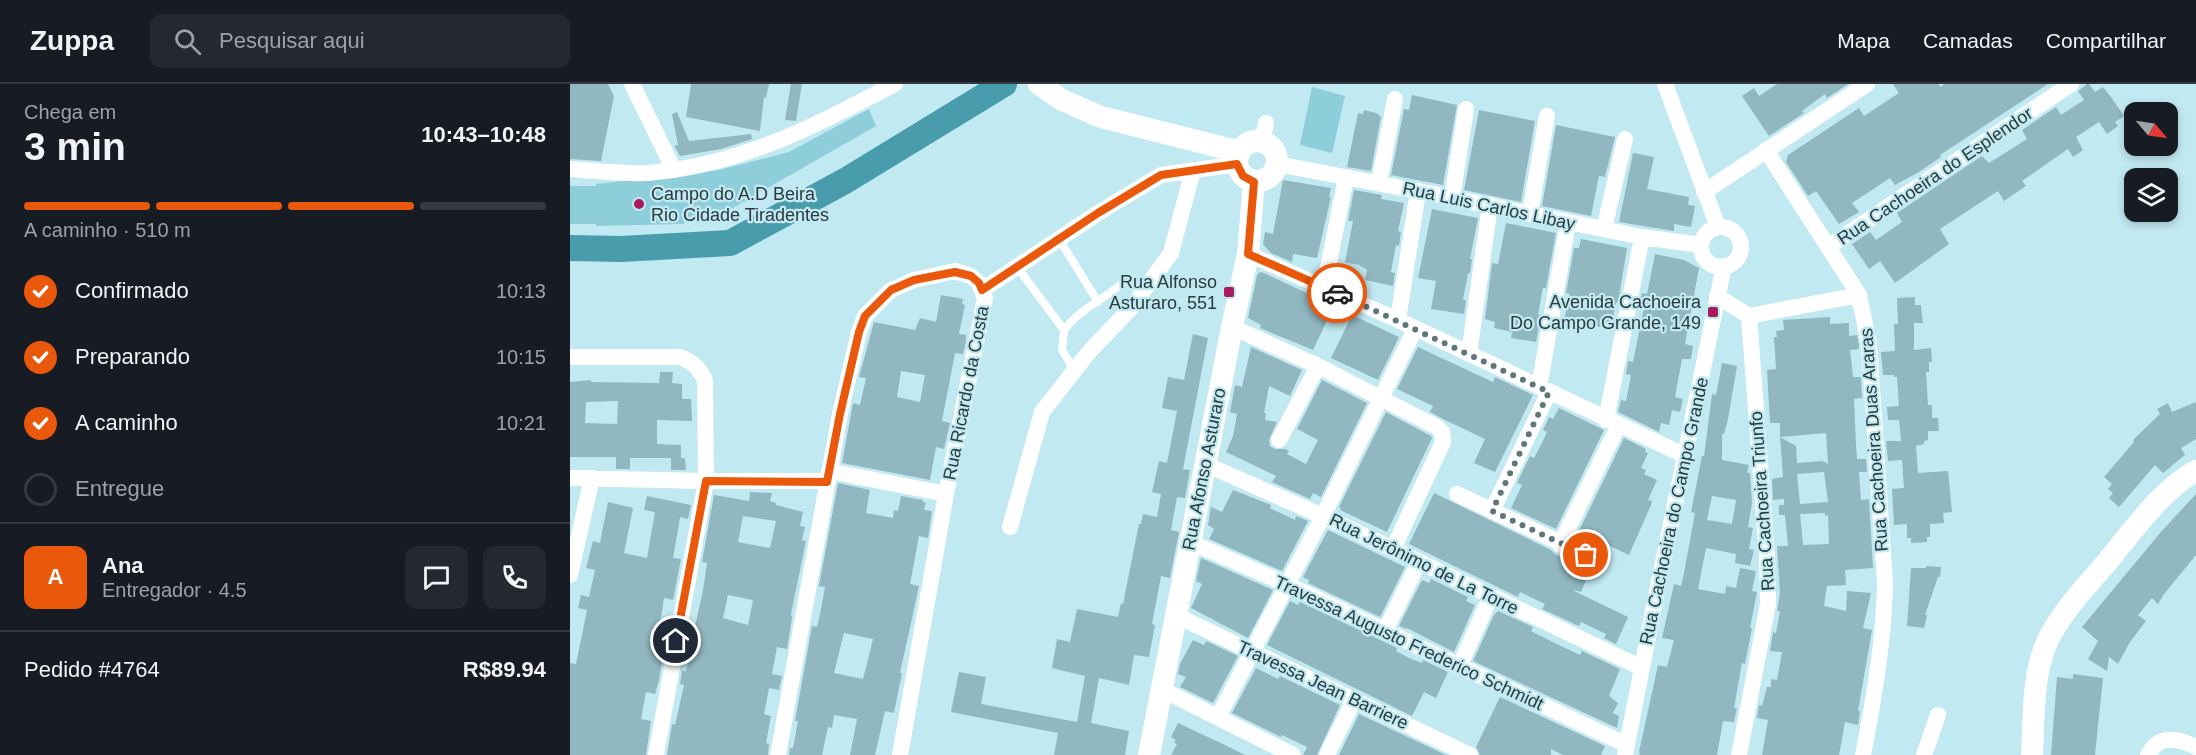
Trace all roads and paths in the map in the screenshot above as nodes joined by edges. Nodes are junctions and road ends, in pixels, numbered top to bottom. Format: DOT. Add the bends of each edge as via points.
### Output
graph roads {
  1 [pos="632,84"];
  2 [pos="895,84"];
  3 [pos="1039,84"];
  4 [pos="1665,84"];
  5 [pos="1867,84"];
  6 [pos="2072,84"];
  7 [pos="1395,99"];
  8 [pos="1466,109"];
  9 [pos="1547,116"];
  10 [pos="1625,139"];
  11 [pos="1766,150"];
  12 [pos="1238,158"];
  13 [pos="1277,164"];
  14 [pos="570,169"];
  15 [pos="674,170"];
  16 [pos="1193,170"];
  17 [pos="1346,178"];
  18 [pos="1254,182"];
  19 [pos="1379,183"];
  20 [pos="1418,191"];
  21 [pos="1704,192"];
  22 [pos="1452,198"];
  23 [pos="1490,205"];
  24 [pos="1530,213"];
  25 [pos="1568,223"];
  26 [pos="1718,227"];
  27 [pos="1604,229"];
  28 [pos="1642,237"];
  29 [pos="1059,239"];
  30 [pos="1701,245"];
  31 [pos="1828,247"];
  32 [pos="1248,254"];
  33 [pos="1724,266"];
  34 [pos="1017,267"];
  35 [pos="1148,284"];
  36 [pos="1324,287"];
  37 [pos="982,290"];
  38 [pos="1859,295"];
  39 [pos="1717,296"];
  40 [pos="1098,302"];
  41 [pos="1749,316"];
  42 [pos="1398,320"];
  43 [pos="1232,327"];
  44 [pos="1415,329"];
  45 [pos="1064,330"];
  46 [pos="1469,354"];
  47 [pos="570,357"];
  48 [pos="1318,366"];
  49 [pos="1075,371"];
  50 [pos="1544,390"];
  51 [pos="1382,397"];
  52 [pos="1612,423"];
  53 [pos="1279,440"];
  54 [pos="1686,456"];
  55 [pos="1205,464"];
  56 [pos="2196,471"];
  57 [pos="828,476"];
  58 [pos="570,478"];
  59 [pos="592,478"];
  60 [pos="706,481"];
  61 [pos="946,494"];
  62 [pos="1457,494"];
  63 [pos="1492,511"];
  64 [pos="1323,516"];
  65 [pos="1010,527"];
  66 [pos="1190,542"];
  67 [pos="1560,544"];
  68 [pos="1393,549"];
  69 [pos="1586,555"];
  70 [pos="1419,562"];
  71 [pos="570,575"];
  72 [pos="1286,584"];
  73 [pos="1491,596"];
  74 [pos="1176,615"];
  75 [pos="1385,631"];
  76 [pos="1252,652"];
  77 [pos="1459,667"];
  78 [pos="1642,668"];
  79 [pos="1161,689"];
  80 [pos="1354,700"];
  81 [pos="1938,715"];
  82 [pos="1218,717"];
  83 [pos="2196,747"];
  84 [pos="1626,750"];
  85 [pos="1283,753"];
  86 [pos="656,755"];
  87 [pos="778,755"];
  88 [pos="900,755"];
  89 [pos="1149,755"];
  90 [pos="1326,755"];
  91 [pos="1470,755"];
  92 [pos="1739,755"];
  93 [pos="1863,755"];
  94 [pos="1924,755"];
  95 [pos="2032,755"];
  96 [pos="2148,755"];
  1 -- 15 [label="street"];
  2 -- 15 [label="street" via="777,143"];
  3 -- 12 [label="street" via="1062,100 1101,117"];
  4 -- 21 [label="street"];
  5 -- 11 [label="street"];
  6 -- 31 [label="street, Rua Cachoeira do Esplendor"];
  7 -- 19 [label="street"];
  8 -- 22 [label="street"];
  9 -- 24 [label="street"];
  10 -- 27 [label="street"];
  11 -- 21 [label="street"];
  11 -- 31 [label="street, Rua Cachoeira Duas Araras"];
  12 -- 13 [label="street" via="1249,143 1264,133"];
  12 -- 16 [label="street"];
  12 -- 18 [label="street" via="1243,176"];
  13 -- 17 [label="street, Rua Luis Carlos Libay"];
  13 -- 18 [label="street" via="1272,176"];
  14 -- 15 [label="street" via="635,173"];
  16 -- 29 [label="street" via="1161,175"];
  16 -- 35 [label="street" via="1171,253"];
  17 -- 19 [label="street, Rua Luis Carlos Libay"];
  17 -- 36 [label="street"];
  18 -- 32 [label="street, Rua Afonso Asturaro"];
  19 -- 20 [label="street, Rua Luis Carlos Libay"];
  20 -- 22 [label="street, Rua Luis Carlos Libay"];
  20 -- 42 [label="street"];
  21 -- 26 [label="street"];
  22 -- 23 [label="street, Rua Luis Carlos Libay"];
  23 -- 24 [label="street, Rua Luis Carlos Libay"];
  23 -- 46 [label="street"];
  24 -- 25 [label="street, Rua Luis Carlos Libay"];
  25 -- 27 [label="street, Rua Luis Carlos Libay"];
  25 -- 50 [label="street"];
  26 -- 30 [label="street" via="1704,236"];
  26 -- 33 [label="street" via="1727,227 1740,239 1738,257"];
  27 -- 28 [label="street, Rua Luis Carlos Libay"];
  28 -- 30 [label="street, Rua Luis Carlos Libay"];
  28 -- 52 [label="street"];
  29 -- 34 [label="street"];
  29 -- 40 [label="lane"];
  30 -- 33 [label="street" via="1708,261"];
  31 -- 38 [label="street, Rua Cachoeira Duas Araras"];
  32 -- 36 [label="street"];
  32 -- 43 [label="street, Rua Afonso Asturaro"];
  33 -- 39 [label="street, Rua Cachoeira do Campo Grande"];
  34 -- 37 [label="street"];
  34 -- 45 [label="lane"];
  35 -- 40 [label="lane" via="1126,279"];
  35 -- 49 [label="street"];
  36 -- 42 [label="street"];
  37 -- 57 [label="street, Rua Ricardo da Costa" via="971,276 955,272 914,280 891,290 865,316"];
  37 -- 61 [label="street, Rua Ricardo da Costa" via="985,297"];
  38 -- 41 [label="street"];
  38 -- 93 [label="street, Rua Cachoeira Duas Araras" via="1869,344 1885,584 1873,706"];
  39 -- 41 [label="street"];
  39 -- 54 [label="street, Rua Cachoeira do Campo Grande"];
  40 -- 45 [label="lane" via="1072,319"];
  41 -- 92 [label="street, Rua Cachoeira Triunfo" via="1768,604"];
  42 -- 44 [label="street"];
  43 -- 48 [label="street"];
  43 -- 55 [label="street, Rua Afonso Asturaro"];
  44 -- 46 [label="street"];
  44 -- 51 [label="street"];
  45 -- 49 [label="lane" via="1062,350"];
  46 -- 50 [label="street"];
  47 -- 60 [label="street" via="680,357 692,362 705,380"];
  48 -- 51 [label="street"];
  48 -- 53 [label="street"];
  49 -- 65 [label="street" via="1042,412"];
  50 -- 52 [label="street"];
  50 -- 63 [label="street"];
  51 -- 64 [label="street"];
  51 -- 68 [label="street" via="1437,427 1443,442"];
  52 -- 54 [label="street"];
  52 -- 67 [label="street"];
  54 -- 78 [label="street, Rua Cachoeira do Campo Grande"];
  55 -- 64 [label="street, Rua Jerônimo de La Torre"];
  55 -- 66 [label="street, Rua Afonso Asturaro"];
  56 -- 95 [label="street" via="2165,495 2063,615 2047,643 2037,679"];
  57 -- 60 [label="street"];
  57 -- 61 [label="street"];
  57 -- 87 [label="street, Rua Ricardo da Costa"];
  58 -- 59 [label="street"];
  59 -- 60 [label="street"];
  59 -- 71 [label="street"];
  60 -- 86 [label="street"];
  61 -- 88 [label="street, Rua Ricardo da Costa"];
  62 -- 63 [label="street"];
  63 -- 67 [label="street"];
  64 -- 68 [label="street, Rua Jerônimo de La Torre"];
  64 -- 72 [label="street"];
  66 -- 72 [label="street, Travessa Augusto Frederico Schmidt"];
  66 -- 74 [label="street, Rua Afonso Asturaro"];
  67 -- 69 [label="street"];
  68 -- 70 [label="street, Rua Jerônimo de La Torre"];
  70 -- 73 [label="street, Rua Jerônimo de La Torre"];
  70 -- 75 [label="street"];
  72 -- 75 [label="street, Travessa Augusto Frederico Schmidt"];
  72 -- 76 [label="street"];
  73 -- 77 [label="street"];
  73 -- 78 [label="street, Rua Jerônimo de La Torre"];
  74 -- 76 [label="street, Travessa Jean Barriere"];
  74 -- 79 [label="street, Rua Afonso Asturaro"];
  75 -- 77 [label="street, Travessa Augusto Frederico Schmidt"];
  76 -- 80 [label="street, Travessa Jean Barriere"];
  76 -- 82 [label="street"];
  77 -- 84 [label="street, Travessa Augusto Frederico Schmidt"];
  78 -- 84 [label="street, Rua Cachoeira do Campo Grande"];
  79 -- 82 [label="street"];
  79 -- 89 [label="street, Rua Afonso Asturaro"];
  80 -- 90 [label="street"];
  80 -- 91 [label="street, Travessa Jean Barriere"];
  81 -- 94 [label="street"];
  82 -- 85 [label="street"];
  83 -- 96 [label="street" via="2169,738 2158,743"];
}
